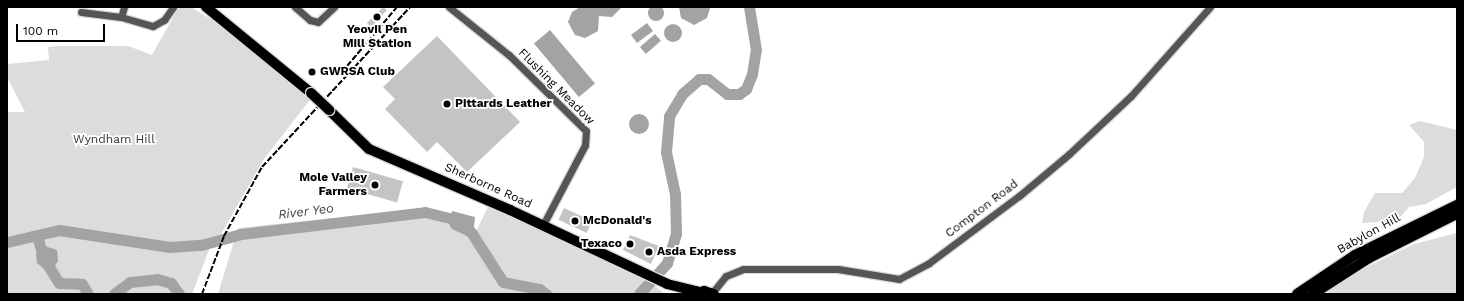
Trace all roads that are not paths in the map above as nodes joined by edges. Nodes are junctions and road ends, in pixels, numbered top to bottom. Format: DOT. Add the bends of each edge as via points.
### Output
graph roads {
  1 [pos="124,7"];
  2 [pos="173,7"];
  3 [pos="206,7"];
  4 [pos="295,7"];
  5 [pos="334,7"];
  6 [pos="449,7"];
  7 [pos="1210,7"];
  8 [pos="81,12"];
  9 [pos="122,17"];
  10 [pos="1457,205"];
  11 [pos="1457,214"];
  12 [pos="543,225"];
  13 [pos="667,284"];
  14 [pos="698,293"];
  15 [pos="713,293"];
  16 [pos="678,294"];
  17 [pos="1297,294"];
  18 [pos="1313,294"];
  1 -- 9 [label="street"];
  2 -- 9 [label="street" via="164,20 153,26"];
  3 -- 12 [label="main road, Sherborne Road, bridge" via="311,93 369,148"];
  4 -- 5 [label="street" via="310,20 318,22"];
  6 -- 12 [label="street, Flushing Meadow" via="509,55 586,131 585,145"];
  7 -- 15 [label="street, Compton Road" via="1131,96 1069,154 1020,196 929,263 899,279 838,269 743,269 726,276"];
  8 -- 9 [label="street"];
  10 -- 17 [label="main road, Babylon Hill" via="1355,255"];
  11 -- 18 [label="main road, Babylon Hill" via="1369,258"];
  12 -- 13 [label="main road, Sherborne Road"];
  13 -- 14 [label="main road"];
  13 -- 16 [label="main road"];
  14 -- 15 [label="main road"];
}
